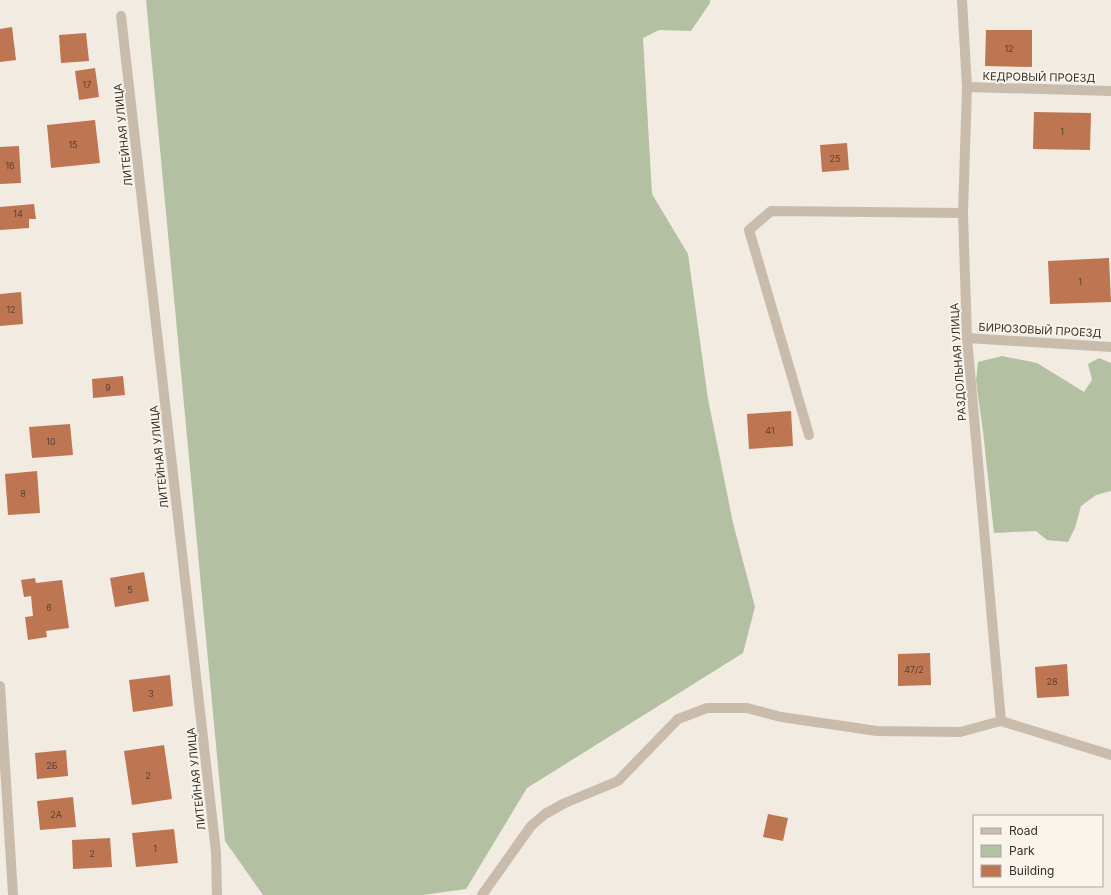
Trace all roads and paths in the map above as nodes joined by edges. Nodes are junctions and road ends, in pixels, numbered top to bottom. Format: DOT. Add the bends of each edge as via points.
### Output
graph roads {
  1 [pos="962,0"];
  2 [pos="121,16"];
  3 [pos="967,88"];
  4 [pos="1111,91"];
  5 [pos="963,213"];
  6 [pos="967,338"];
  7 [pos="1111,347"];
  8 [pos="809,435"];
  9 [pos="0,686"];
  10 [pos="1002,721"];
  11 [pos="1111,755"];
  12 [pos="13,895"];
  13 [pos="217,895"];
  14 [pos="482,895"];
  1 -- 3 [label="street, РАЗДОЛЬНАЯ УЛИЦА"];
  2 -- 13 [label="street, ЛИТЕЙНАЯ УЛИЦА" via="216,852"];
  3 -- 4 [label="street, КЕДРОВЫЙ ПРОЕЗД"];
  3 -- 5 [label="street, РАЗДОЛЬНАЯ УЛИЦА"];
  5 -- 6 [label="street, РАЗДОЛЬНАЯ УЛИЦА"];
  5 -- 8 [label="street" via="771,211 749,230"];
  6 -- 7 [label="street, БИРЮЗОВЫЙ ПРОЕЗД"];
  6 -- 10 [label="street, РАЗДОЛЬНАЯ УЛИЦА"];
  9 -- 12 [label="street"];
  10 -- 11 [label="street"];
  10 -- 14 [label="street" via="960,732 877,732 781,718 747,708 707,708 678,719 618,781 565,803 540,818 531,826"];
}
